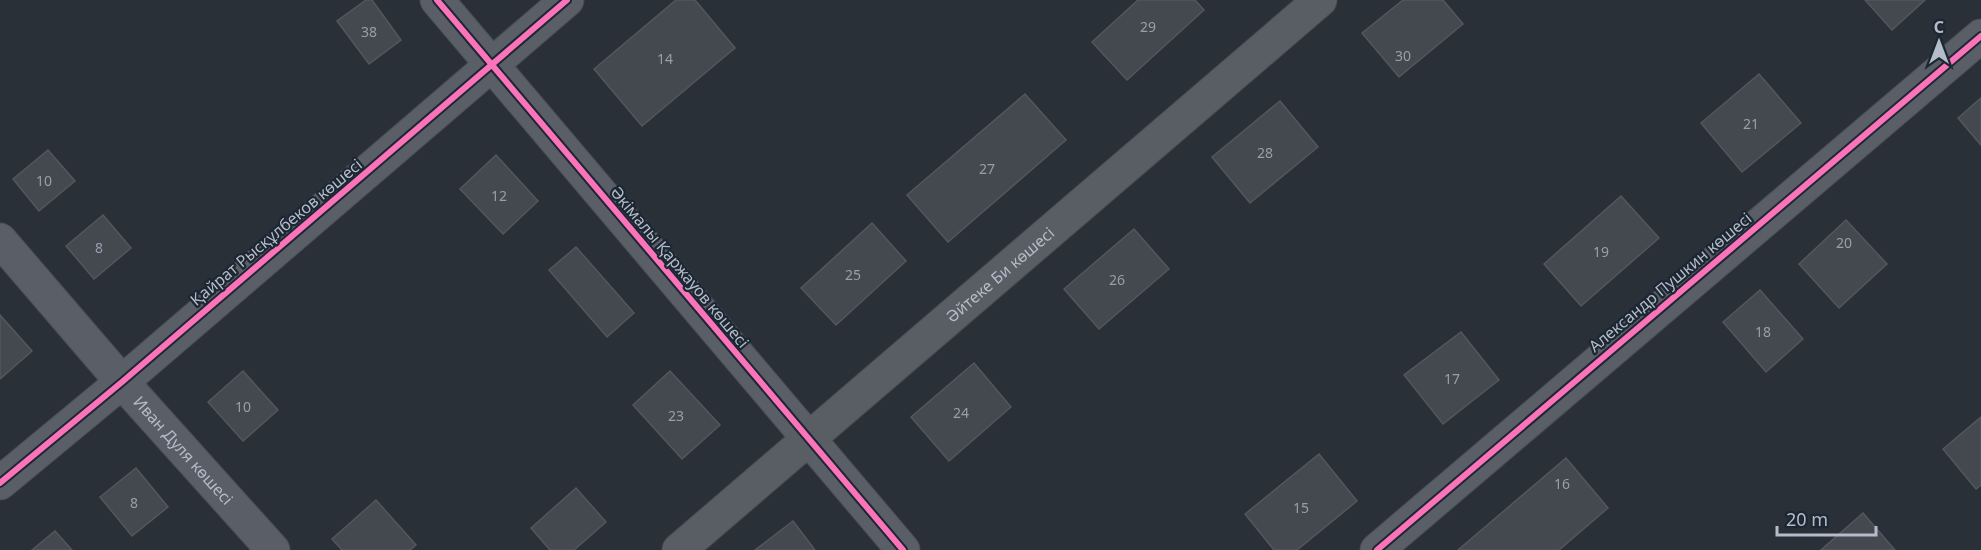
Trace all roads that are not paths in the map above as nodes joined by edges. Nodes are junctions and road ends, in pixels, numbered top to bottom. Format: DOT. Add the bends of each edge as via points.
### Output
graph roads {
  1 [pos="437,0"];
  2 [pos="567,0"];
  3 [pos="1320,0"];
  4 [pos="1981,36"];
  5 [pos="492,66"];
  6 [pos="0,240"];
  7 [pos="122,381"];
  8 [pos="808,440"];
  9 [pos="0,483"];
  10 [pos="273,550"];
  11 [pos="679,550"];
  12 [pos="903,550"];
  13 [pos="1377,550"];
  1 -- 5 [label="street, Әкімалы Қаржауов көшесі"];
  2 -- 5 [label="street, Қайрат Рысқұлбеков көшесі"];
  3 -- 8 [label="main road, Әйтеке Би көшесі"];
  4 -- 13 [label="street, Александр Пушкин көшесі"];
  5 -- 7 [label="street, Қайрат Рысқұлбеков көшесі"];
  5 -- 8 [label="street, Әкімалы Қаржауов көшесі"];
  6 -- 7 [label="street, Иван Дуля көшесі"];
  7 -- 9 [label="street, Қайрат Рысқұлбеков көшесі"];
  7 -- 10 [label="street, Иван Дуля көшесі"];
  8 -- 11 [label="main road, Әйтеке Би көшесі"];
  8 -- 12 [label="street, Әкімалы Қаржауов көшесі"];
}
